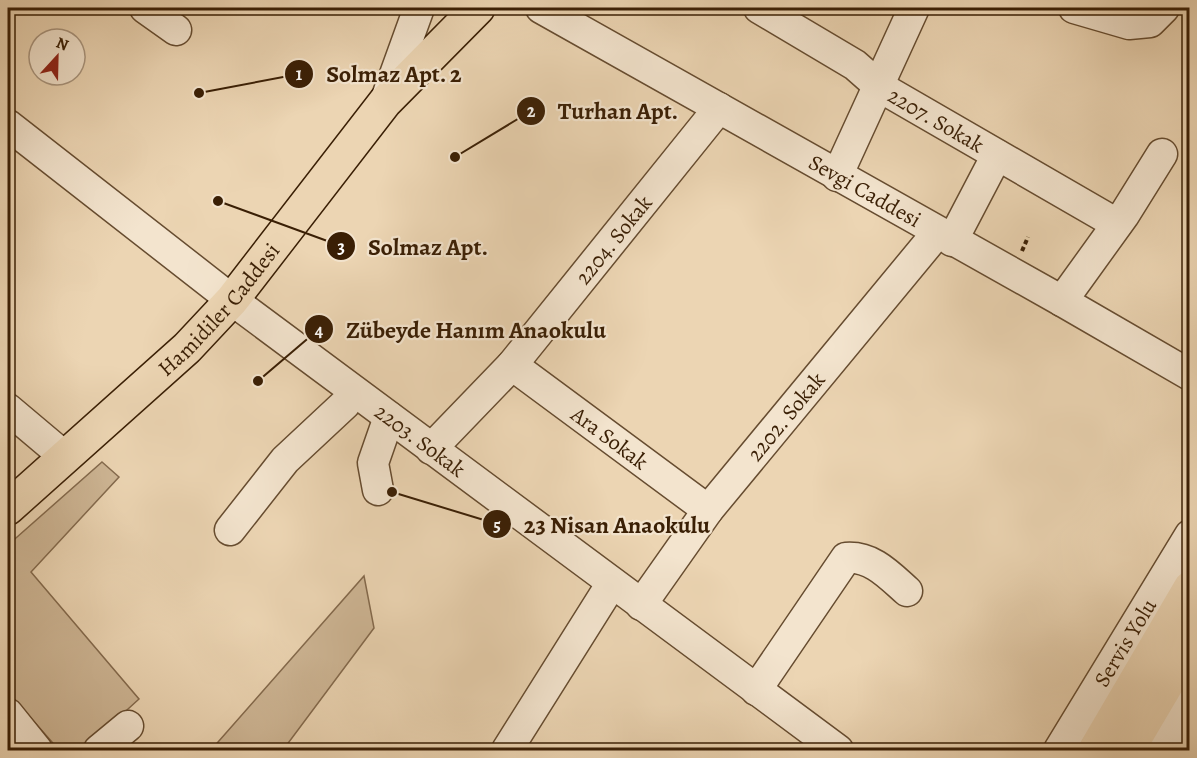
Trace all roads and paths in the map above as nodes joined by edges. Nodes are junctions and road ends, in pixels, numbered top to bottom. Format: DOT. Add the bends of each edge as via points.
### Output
graph roads {
  1 [pos="145,8"];
  2 [pos="419,8"];
  3 [pos="478,8"];
  4 [pos="541,8"];
  5 [pos="759,8"];
  6 [pos="914,8"];
  7 [pos="1074,8"];
  8 [pos="1151,11"];
  9 [pos="176,30"];
  10 [pos="880,87"];
  11 [pos="384,102"];
  12 [pos="719,108"];
  13 [pos="8,125"];
  14 [pos="997,154"];
  15 [pos="1162,154"];
  16 [pos="837,176"];
  17 [pos="1120,220"];
  18 [pos="945,237"];
  19 [pos="232,300"];
  20 [pos="1062,301"];
  21 [pos="512,365"];
  22 [pos="1190,375"];
  23 [pos="353,391"];
  24 [pos="8,409"];
  25 [pos="388,417"];
  26 [pos="431,449"];
  27 [pos="65,457"];
  28 [pos="378,490"];
  29 [pos="8,508"];
  30 [pos="708,510"];
  31 [pos="230,530"];
  32 [pos="1190,536"];
  33 [pos="612,583"];
  34 [pos="1190,588"];
  35 [pos="907,591"];
  36 [pos="641,605"];
  37 [pos="1190,645"];
  38 [pos="756,690"];
  39 [pos="1184,701"];
  40 [pos="8,714"];
  41 [pos="128,726"];
  42 [pos="37,750"];
  43 [pos="99,750"];
  44 [pos="507,750"];
  45 [pos="838,750"];
  46 [pos="1059,750"];
  47 [pos="1095,750"];
  48 [pos="1128,750"];
  49 [pos="1156,750"];
  50 [pos="1188,750"];
  1 -- 9 [label="street"];
  2 -- 11 [label="street"];
  3 -- 11 [label="main road, Hamidiler Caddesi"];
  4 -- 12 [label="street, Sevgi Caddesi"];
  5 -- 10 [label="street, 2207. Sokak" via="855,65"];
  6 -- 10 [label="street"];
  7 -- 8 [label="street" via="1129,24 1150,22"];
  10 -- 14 [label="street, 2207. Sokak"];
  10 -- 16 [label="street"];
  11 -- 19 [label="main road, Hamidiler Caddesi"];
  12 -- 16 [label="street, Sevgi Caddesi"];
  12 -- 21 [label="street, 2204. Sokak"];
  13 -- 19 [label="street, 2203. Sokak"];
  14 -- 17 [label="street, 2207. Sokak"];
  14 -- 18 [label="street"];
  15 -- 17 [label="street"];
  16 -- 18 [label="street, Sevgi Caddesi"];
  17 -- 20 [label="street"];
  18 -- 20 [label="street, Sevgi Caddesi"];
  18 -- 30 [label="street, 2202. Sokak"];
  19 -- 23 [label="street, 2203. Sokak"];
  19 -- 27 [label="main road, Hamidiler Caddesi" via="187,348"];
  20 -- 22 [label="street, Sevgi Caddesi"];
  21 -- 26 [label="street, 2204. Sokak"];
  21 -- 30 [label="street, Ara Sokak"];
  23 -- 25 [label="street, 2203. Sokak"];
  23 -- 31 [label="street" via="345,404 285,460"];
  24 -- 27 [label="street"];
  25 -- 26 [label="street, 2203. Sokak"];
  25 -- 28 [label="street" via="373,463"];
  26 -- 33 [label="street, 2203. Sokak"];
  27 -- 29 [label="main road, Hamidiler Caddesi"];
  30 -- 36 [label="street, 2202. Sokak"];
  32 -- 46 [label="street, Servis Yolu"];
  33 -- 36 [label="street, 2203. Sokak"];
  33 -- 44 [label="street"];
  34 -- 47 [label="main road"];
  35 -- 38 [label="street" via="880,566 855,557 846,558"];
  36 -- 38 [label="street, 2203. Sokak"];
  37 -- 48 [label="main road"];
  38 -- 45 [label="street, 2203. Sokak"];
  39 -- 49 [label="street"];
  39 -- 50 [label="street"];
  40 -- 42 [label="street"];
  41 -- 43 [label="street"];
}
